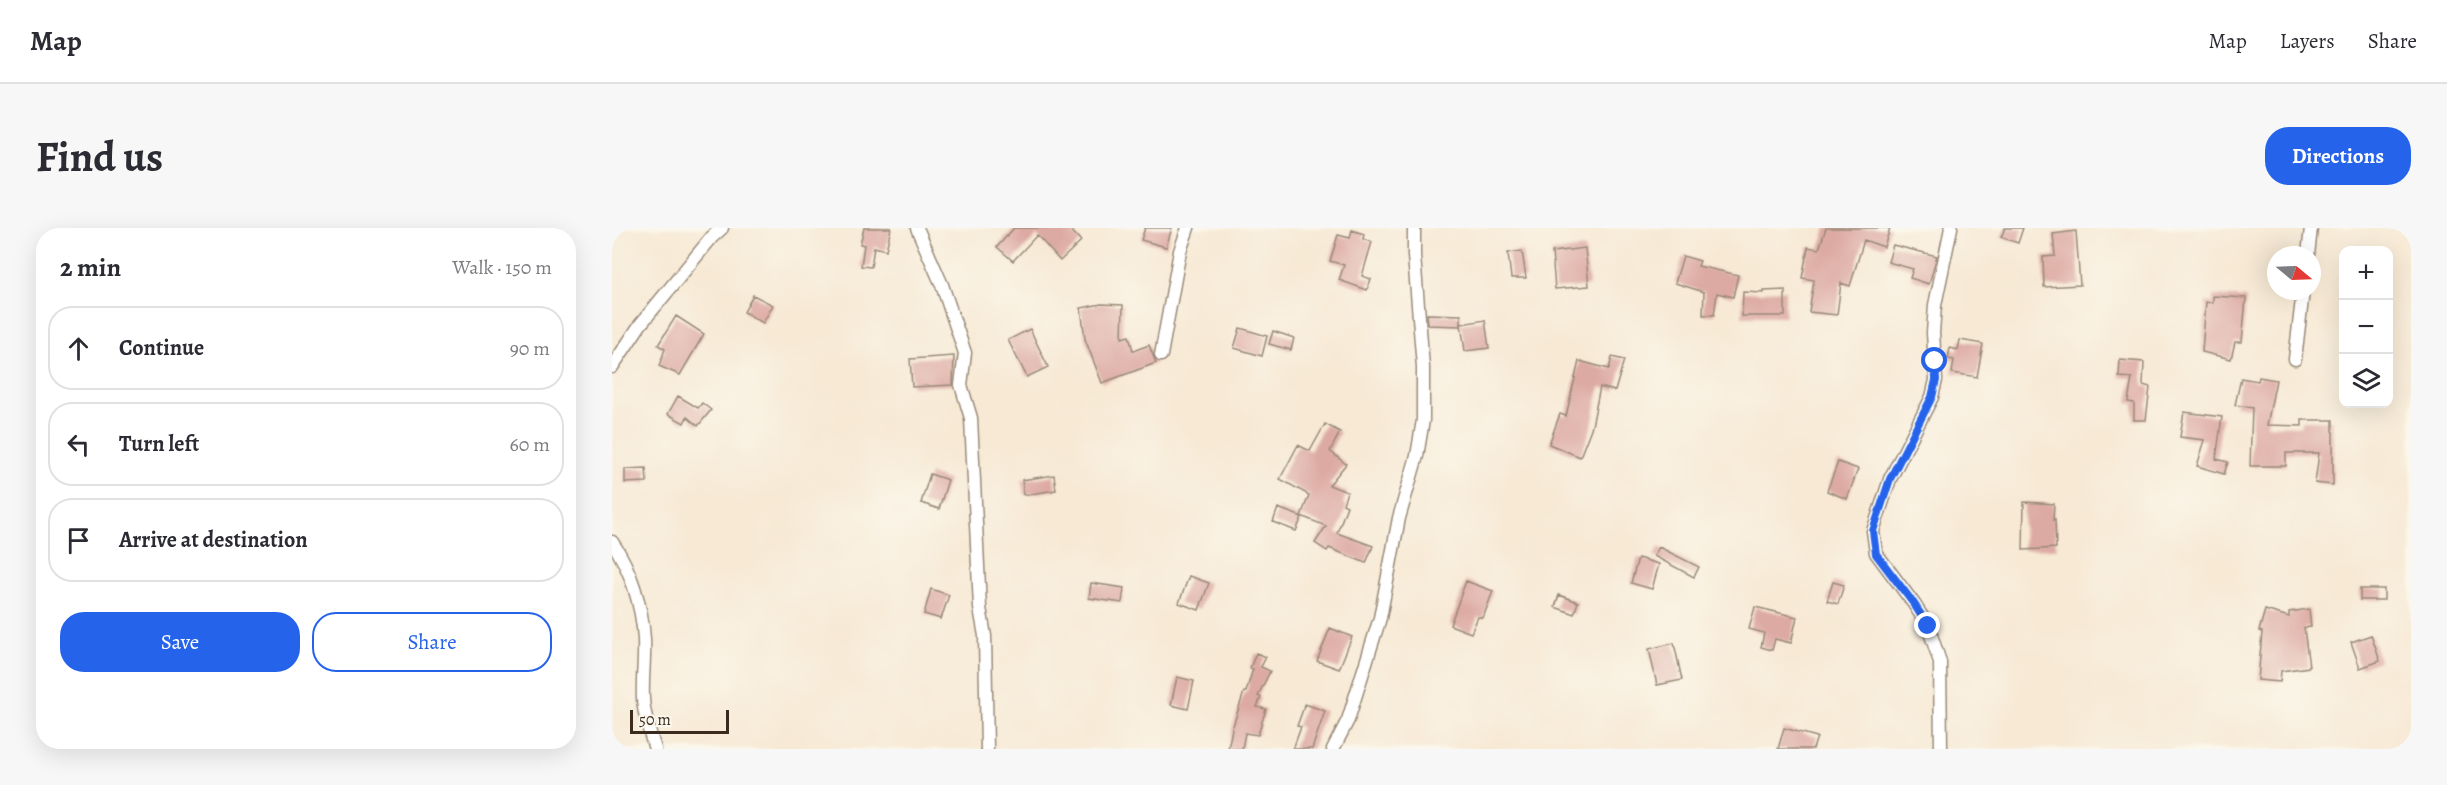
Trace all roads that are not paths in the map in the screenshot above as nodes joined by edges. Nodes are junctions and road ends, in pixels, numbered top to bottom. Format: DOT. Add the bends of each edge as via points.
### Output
graph roads {
  1 [pos="723,228"];
  2 [pos="917,228"];
  3 [pos="1188,228"];
  4 [pos="1414,228"];
  5 [pos="1951,228"];
  6 [pos="2311,228"];
  7 [pos="2309,246"];
  8 [pos="2302,300"];
  9 [pos="1161,355"];
  10 [pos="2295,359"];
  11 [pos="612,367"];
  12 [pos="612,542"];
  13 [pos="655,749"];
  14 [pos="987,749"];
  15 [pos="1333,749"];
  16 [pos="1941,749"];
  1 -- 11 [label="street" via="640,325"];
  2 -- 14 [label="street" via="942,285 964,353 961,385 971,418 980,608 985,636"];
  3 -- 9 [label="street" via="1180,251"];
  4 -- 15 [label="street" via="1423,420 1380,618 1348,720"];
  5 -- 16 [label="street" via="1935,305 1936,380 1932,397 1890,479 1873,531 1876,554 1928,626 1940,662"];
  6 -- 7 [label="street"];
  8 -- 10 [label="street"];
  12 -- 13 [label="street" via="620,553 640,610 644,637 643,700"];
}
